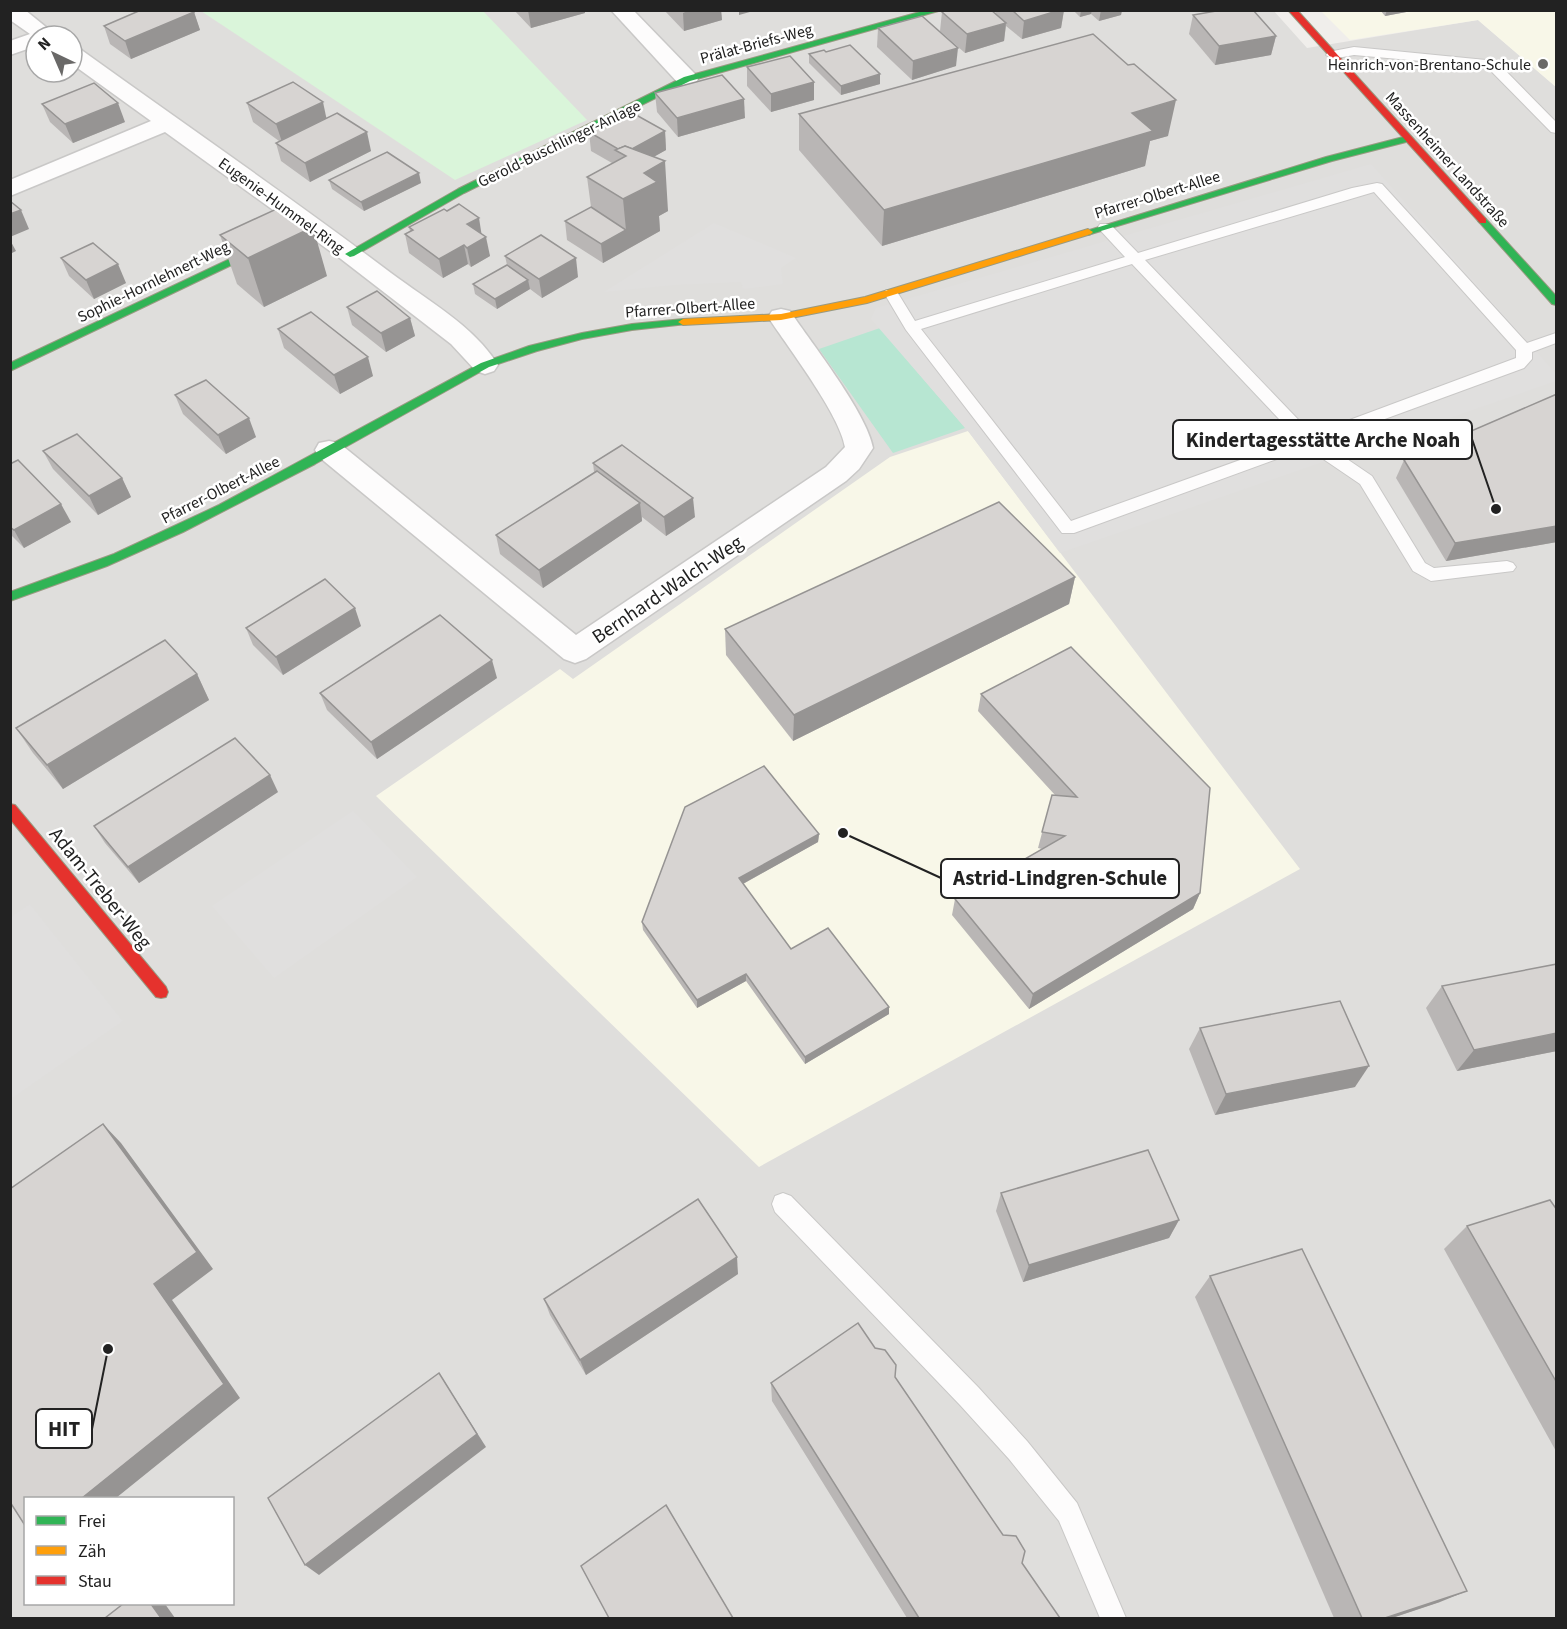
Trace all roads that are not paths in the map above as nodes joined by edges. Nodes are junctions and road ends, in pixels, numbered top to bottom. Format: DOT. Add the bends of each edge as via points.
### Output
graph roads {
  1 [pos="11,10"];
  2 [pos="621,10"];
  3 [pos="938,10"];
  4 [pos="1292,10"];
  5 [pos="29,24"];
  6 [pos="1332,55"];
  7 [pos="84,62"];
  8 [pos="687,80"];
  9 [pos="166,123"];
  10 [pos="1557,129"];
  11 [pos="1407,140"];
  12 [pos="10,189"];
  13 [pos="310,224"];
  14 [pos="1105,227"];
  15 [pos="350,254"];
  16 [pos="1135,259"];
  17 [pos="891,293"];
  18 [pos="1557,302"];
  19 [pos="781,317"];
  20 [pos="911,327"];
  21 [pos="1557,338"];
  22 [pos="1524,348"];
  23 [pos="485,365"];
  24 [pos="10,368"];
  25 [pos="1309,441"];
  26 [pos="329,450"];
  27 [pos="1508,567"];
  28 [pos="10,597"];
  29 [pos="10,809"];
  30 [pos="161,992"];
  31 [pos="783,1204"];
  32 [pos="1113,1618"];
  1 -- 5 [label="street"];
  2 -- 8 [label="street"];
  3 -- 8 [label="street, Prälat-Briefs-Weg"];
  4 -- 6 [label="street, Massenheimer Landstraße"];
  6 -- 10 [label="lane" via="1354,51 1491,64"];
  6 -- 11 [label="street, Massenheimer Landstraße"];
  7 -- 9 [label="street, Eugenie-Hummel-Ring"];
  8 -- 15 [label="street, Gerold-Buschlinger-Anlage" via="461,191"];
  9 -- 12 [label="street"];
  9 -- 13 [label="street, Eugenie-Hummel-Ring"];
  11 -- 14 [label="street, Pfarrer-Olbert-Allee" via="1329,159"];
  11 -- 18 [label="street, Massenheimer Landstraße"];
  13 -- 15 [label="street, Eugenie-Hummel-Ring"];
  13 -- 24 [label="street, Sophie-Hornlehnert-Weg"];
  14 -- 16 [label="lane"];
  14 -- 17 [label="street, Pfarrer-Olbert-Allee"];
  15 -- 23 [label="street, Eugenie-Hummel-Ring" via="460,338"];
  16 -- 20 [label="lane"];
  16 -- 22 [label="lane" via="1377,187"];
  16 -- 25 [label="lane"];
  17 -- 19 [label="street, Pfarrer-Olbert-Allee"];
  17 -- 20 [label="lane"];
  19 -- 23 [label="street, Pfarrer-Olbert-Allee" via="650,324 593,333"];
  19 -- 26 [label="street, Bernhard-Walch-Weg" via="842,409 857,435 859,448 836,474 575,651"];
  20 -- 25 [label="lane" via="1068,529"];
  21 -- 22 [label="lane"];
  22 -- 25 [label="lane" via="1524,359 1519,364"];
  23 -- 26 [label="street, Pfarrer-Olbert-Allee"];
  25 -- 27 [label="lane" via="1366,480 1419,567 1431,575"];
  26 -- 28 [label="street, Pfarrer-Olbert-Allee" via="210,515 117,559"];
  29 -- 30 [label="street, Adam-Treber-Weg"];
  31 -- 32 [label="lane" via="969,1396 1068,1512"];
}
